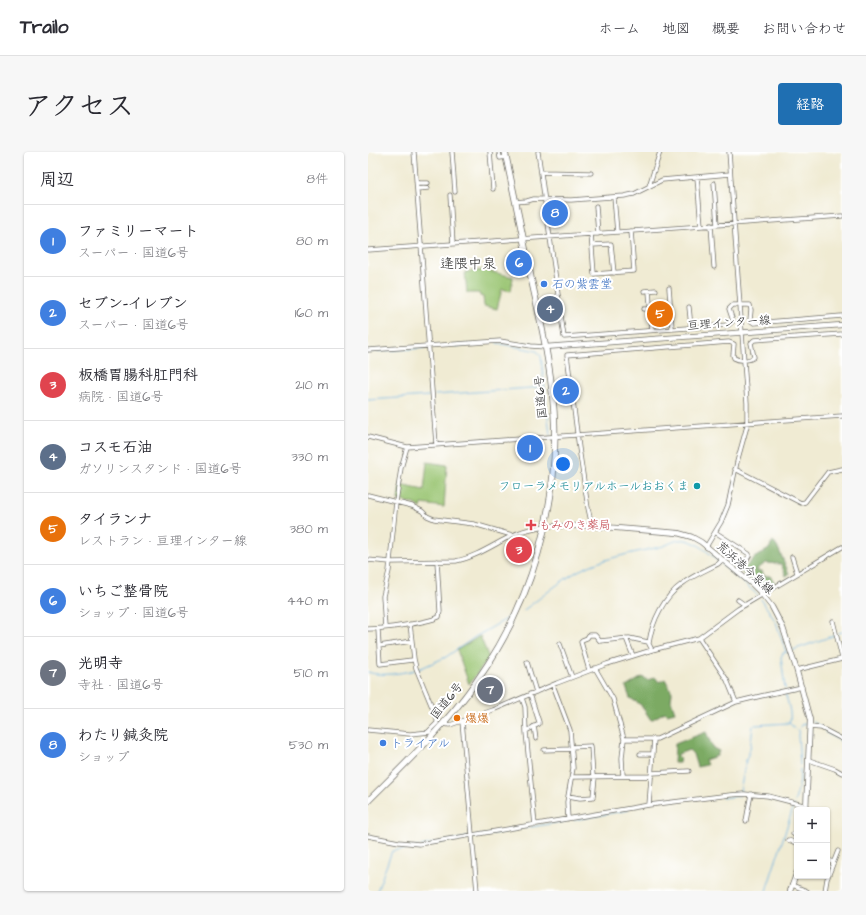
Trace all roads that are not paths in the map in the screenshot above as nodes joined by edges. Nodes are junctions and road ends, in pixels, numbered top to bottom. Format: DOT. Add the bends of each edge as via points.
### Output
graph roads {
  1 [pos="414,152"];
  2 [pos="452,152"];
  3 [pos="490,152"];
  4 [pos="499,152"];
  5 [pos="538,152"];
  6 [pos="660,152"];
  7 [pos="729,152"];
  8 [pos="506,154"];
  9 [pos="541,172"];
  10 [pos="591,173"];
  11 [pos="730,174"];
  12 [pos="697,177"];
  13 [pos="428,182"];
  14 [pos="417,183"];
  15 [pos="714,183"];
  16 [pos="648,186"];
  17 [pos="417,188"];
  18 [pos="428,188"];
  19 [pos="493,189"];
  20 [pos="455,192"];
  21 [pos="450,195"];
  22 [pos="614,197"];
  23 [pos="545,199"];
  24 [pos="515,202"];
  25 [pos="596,206"];
  26 [pos="842,216"];
  27 [pos="734,224"];
  28 [pos="711,225"];
  29 [pos="717,225"];
  30 [pos="701,226"];
  31 [pos="631,231"];
  32 [pos="617,232"];
  33 [pos="591,234"];
  34 [pos="598,234"];
  35 [pos="550,237"];
  36 [pos="523,239"];
  37 [pos="453,244"];
  38 [pos="592,245"];
  39 [pos="421,246"];
  40 [pos="368,250"];
  41 [pos="714,267"];
  42 [pos="614,273"];
  43 [pos="669,288"];
  44 [pos="656,290"];
  45 [pos="644,291"];
  46 [pos="649,291"];
  47 [pos="740,304"];
  48 [pos="689,307"];
  49 [pos="644,309"];
  50 [pos="651,309"];
  51 [pos="842,316"];
  52 [pos="842,325"];
  53 [pos="691,327"];
  54 [pos="672,328"];
  55 [pos="652,330"];
  56 [pos="742,332"];
  57 [pos="842,334"];
  58 [pos="428,346"];
  59 [pos="545,346"];
  60 [pos="368,350"];
  61 [pos="744,360"];
  62 [pos="842,416"];
  63 [pos="747,422"];
  64 [pos="577,434"];
  65 [pos="554,436"];
  66 [pos="368,437"];
  67 [pos="436,444"];
  68 [pos="407,447"];
  69 [pos="735,469"];
  70 [pos="842,469"];
  71 [pos="368,495"];
  72 [pos="396,502"];
  73 [pos="544,526"];
  74 [pos="592,526"];
  75 [pos="715,532"];
  76 [pos="512,535"];
  77 [pos="706,547"];
  78 [pos="842,547"];
  79 [pos="792,557"];
  80 [pos="368,560"];
  81 [pos="722,560"];
  82 [pos="437,561"];
  83 [pos="390,562"];
  84 [pos="738,573"];
  85 [pos="797,573"];
  86 [pos="762,595"];
  87 [pos="738,600"];
  88 [pos="745,605"];
  89 [pos="833,621"];
  90 [pos="410,624"];
  91 [pos="385,628"];
  92 [pos="368,629"];
  93 [pos="378,629"];
  94 [pos="626,638"];
  95 [pos="699,638"];
  96 [pos="412,641"];
  97 [pos="649,643"];
  98 [pos="560,644"];
  99 [pos="379,646"];
  100 [pos="652,650"];
  101 [pos="633,656"];
  102 [pos="414,659"];
  103 [pos="842,659"];
  104 [pos="527,662"];
  105 [pos="595,668"];
  106 [pos="589,670"];
  107 [pos="796,670"];
  108 [pos="572,677"];
  109 [pos="553,685"];
  110 [pos="802,688"];
  111 [pos="536,692"];
  112 [pos="530,694"];
  113 [pos="522,698"];
  114 [pos="736,702"];
  115 [pos="462,720"];
  116 [pos="443,724"];
  117 [pos="534,726"];
  118 [pos="810,727"];
  119 [pos="368,730"];
  120 [pos="437,731"];
  121 [pos="526,731"];
  122 [pos="428,732"];
  123 [pos="536,739"];
  124 [pos="624,739"];
  125 [pos="654,739"];
  126 [pos="842,739"];
  127 [pos="572,748"];
  128 [pos="544,750"];
  129 [pos="640,754"];
  130 [pos="653,754"];
  131 [pos="809,760"];
  132 [pos="689,771"];
  133 [pos="842,773"];
  134 [pos="652,774"];
  135 [pos="622,776"];
  136 [pos="572,777"];
  137 [pos="594,777"];
  138 [pos="750,794"];
  139 [pos="568,796"];
  140 [pos="368,801"];
  141 [pos="649,805"];
  142 [pos="803,807"];
  143 [pos="806,807"];
  144 [pos="568,819"];
  145 [pos="746,821"];
  146 [pos="535,825"];
  147 [pos="368,836"];
  148 [pos="472,836"];
  149 [pos="788,840"];
  150 [pos="794,842"];
  151 [pos="838,851"];
  152 [pos="830,861"];
  153 [pos="833,862"];
  154 [pos="794,879"];
  155 [pos="792,885"];
  156 [pos="477,891"];
  157 [pos="790,891"];
  158 [pos="807,891"];
  159 [pos="825,891"];
  1 -- 14 [label="street"];
  2 -- 20 [label="street"];
  3 -- 19 [label="street"];
  4 -- 8 [label="street" via="500,158"];
  5 -- 9 [label="street"];
  6 -- 16 [label="street"];
  7 -- 11 [label="street"];
  8 -- 24 [label="highway, 国道6号"];
  9 -- 10 [label="street"];
  9 -- 23 [label="street"];
  11 -- 12 [label="street"];
  11 -- 27 [label="street"];
  12 -- 16 [label="street" via="662,180"];
  12 -- 30 [label="street"];
  13 -- 14 [label="street"];
  14 -- 17 [label="street"];
  15 -- 29 [label="street"];
  16 -- 22 [label="street" via="634,194"];
  17 -- 18 [label="street"];
  17 -- 39 [label="street"];
  21 -- 37 [label="street"];
  22 -- 23 [label="street"];
  22 -- 32 [label="street"];
  23 -- 24 [label="street"];
  23 -- 35 [label="street"];
  24 -- 36 [label="highway, 国道6号"];
  25 -- 34 [label="street"];
  26 -- 27 [label="street"];
  27 -- 29 [label="street"];
  27 -- 47 [label="street"];
  28 -- 29 [label="street"];
  28 -- 30 [label="street"];
  28 -- 41 [label="street"];
  30 -- 31 [label="street"];
  31 -- 32 [label="street"];
  31 -- 42 [label="street" via="634,271"];
  32 -- 34 [label="street"];
  33 -- 34 [label="street"];
  33 -- 35 [label="street"];
  33 -- 38 [label="street"];
  35 -- 36 [label="street"];
  35 -- 55 [label="street" via="564,336"];
  36 -- 37 [label="street"];
  36 -- 59 [label="highway, 国道6号"];
  37 -- 39 [label="street"];
  38 -- 42 [label="street" via="611,244"];
  38 -- 42 [label="street" via="594,274"];
  39 -- 40 [label="street"];
  39 -- 58 [label="street"];
  43 -- 54 [label="street"];
  44 -- 46 [label="street"];
  45 -- 46 [label="street"];
  46 -- 50 [label="street"];
  47 -- 51 [label="street" via="750,305 750,320 754,323"];
  47 -- 53 [label="street" via="730,308 733,322 730,324"];
  47 -- 56 [label="street"];
  48 -- 53 [label="street"];
  49 -- 50 [label="street"];
  50 -- 55 [label="street"];
  52 -- 56 [label="main road, 亘理インター線"];
  53 -- 54 [label="street"];
  54 -- 55 [label="street"];
  56 -- 59 [label="main road, 亘理インター線"];
  56 -- 61 [label="street"];
  57 -- 61 [label="street" via="754,340 751,343 754,357"];
  58 -- 59 [label="street" via="500,341"];
  58 -- 60 [label="street"];
  58 -- 67 [label="street"];
  59 -- 65 [label="highway, 国道6号" via="552,390"];
  61 -- 63 [label="street"];
  61 -- 64 [label="street" via="734,358 734,344 730,342 569,354 566,356"];
  62 -- 63 [label="street"];
  63 -- 64 [label="street"];
  63 -- 69 [label="street"];
  64 -- 65 [label="street"];
  64 -- 74 [label="street"];
  65 -- 67 [label="street"];
  65 -- 73 [label="highway, 国道6号" via="553,468"];
  66 -- 68 [label="street"];
  67 -- 68 [label="street"];
  68 -- 72 [label="street"];
  69 -- 70 [label="street" via="801,503 828,472"];
  69 -- 75 [label="street" via="728,505"];
  71 -- 72 [label="street"];
  72 -- 76 [label="street" via="416,508 434,519 474,524"];
  72 -- 83 [label="street"];
  73 -- 74 [label="main road, 荒浜港今泉線"];
  73 -- 76 [label="street"];
  73 -- 116 [label="highway, 国道6号" via="532,572 514,618 484,671"];
  74 -- 77 [label="main road, 荒浜港今泉線" via="678,533 692,537"];
  75 -- 77 [label="street"];
  75 -- 84 [label="street" via="749,554"];
  76 -- 82 [label="street" via="470,557 456,561"];
  77 -- 81 [label="main road, 荒浜港今泉線"];
  78 -- 85 [label="street"];
  79 -- 85 [label="street"];
  80 -- 83 [label="street"];
  81 -- 84 [label="main road, 荒浜港今泉線"];
  81 -- 97 [label="street" via="677,588 654,621"];
  82 -- 83 [label="street"];
  82 -- 90 [label="street" via="440,616"];
  83 -- 91 [label="street" via="383,596"];
  84 -- 86 [label="main road, 荒浜港今泉線"];
  85 -- 86 [label="street"];
  86 -- 88 [label="street"];
  86 -- 107 [label="main road, 荒浜港今泉線" via="783,628"];
  87 -- 88 [label="street"];
  88 -- 95 [label="street"];
  89 -- 103 [label="street"];
  90 -- 91 [label="street"];
  90 -- 96 [label="street"];
  91 -- 93 [label="street"];
  92 -- 93 [label="street"];
  93 -- 99 [label="street"];
  94 -- 97 [label="street"];
  94 -- 101 [label="street"];
  94 -- 106 [label="street" via="600,641 593,634 582,640 581,645"];
  95 -- 100 [label="street"];
  95 -- 114 [label="street" via="727,680"];
  96 -- 99 [label="street"];
  96 -- 102 [label="street"];
  97 -- 100 [label="street"];
  98 -- 108 [label="street"];
  99 -- 102 [label="street" via="380,664"];
  100 -- 101 [label="street"];
  101 -- 105 [label="street"];
  102 -- 122 [label="street" via="437,719 437,723"];
  103 -- 107 [label="street"];
  104 -- 111 [label="street"];
  105 -- 106 [label="street"];
  105 -- 124 [label="street" via="613,699"];
  106 -- 108 [label="street"];
  107 -- 110 [label="main road, 荒浜港今泉線"];
  108 -- 109 [label="street"];
  109 -- 111 [label="street"];
  109 -- 127 [label="street" via="570,730"];
  110 -- 114 [label="street"];
  110 -- 118 [label="main road, 荒浜港今泉線"];
  111 -- 112 [label="street"];
  112 -- 113 [label="street"];
  112 -- 117 [label="street" via="539,720"];
  113 -- 115 [label="street"];
  113 -- 121 [label="street"];
  114 -- 125 [label="street"];
  115 -- 116 [label="street" via="450,725"];
  115 -- 148 [label="street"];
  116 -- 120 [label="highway, 国道6号"];
  117 -- 121 [label="street"];
  117 -- 123 [label="street"];
  118 -- 126 [label="street" via="821,728"];
  118 -- 131 [label="main road, 荒浜港今泉線"];
  119 -- 122 [label="street" via="410,734"];
  120 -- 122 [label="street"];
  120 -- 140 [label="highway, 国道6号"];
  121 -- 146 [label="street"];
  124 -- 125 [label="street"];
  124 -- 135 [label="street"];
  125 -- 130 [label="street"];
  127 -- 128 [label="street"];
  127 -- 136 [label="street"];
  127 -- 137 [label="street" via="591,746"];
  129 -- 130 [label="street"];
  130 -- 134 [label="street"];
  131 -- 133 [label="street"];
  131 -- 143 [label="main road, 荒浜港今泉線"];
  132 -- 134 [label="street"];
  134 -- 135 [label="street"];
  134 -- 141 [label="street"];
  135 -- 137 [label="street"];
  136 -- 137 [label="street"];
  136 -- 139 [label="street"];
  137 -- 139 [label="street" via="593,797"];
  138 -- 141 [label="street"];
  138 -- 142 [label="street" via="768,796"];
  138 -- 145 [label="street"];
  139 -- 144 [label="street"];
  141 -- 144 [label="street"];
  144 -- 146 [label="street"];
  146 -- 148 [label="street"];
  147 -- 148 [label="street" via="417,844"];
  148 -- 156 [label="street"];
  149 -- 150 [label="street"];
  151 -- 153 [label="street"];
  152 -- 153 [label="street"];
  153 -- 159 [label="street"];
  154 -- 155 [label="main road"];
  155 -- 157 [label="main road"];
  155 -- 158 [label="street"];
}
